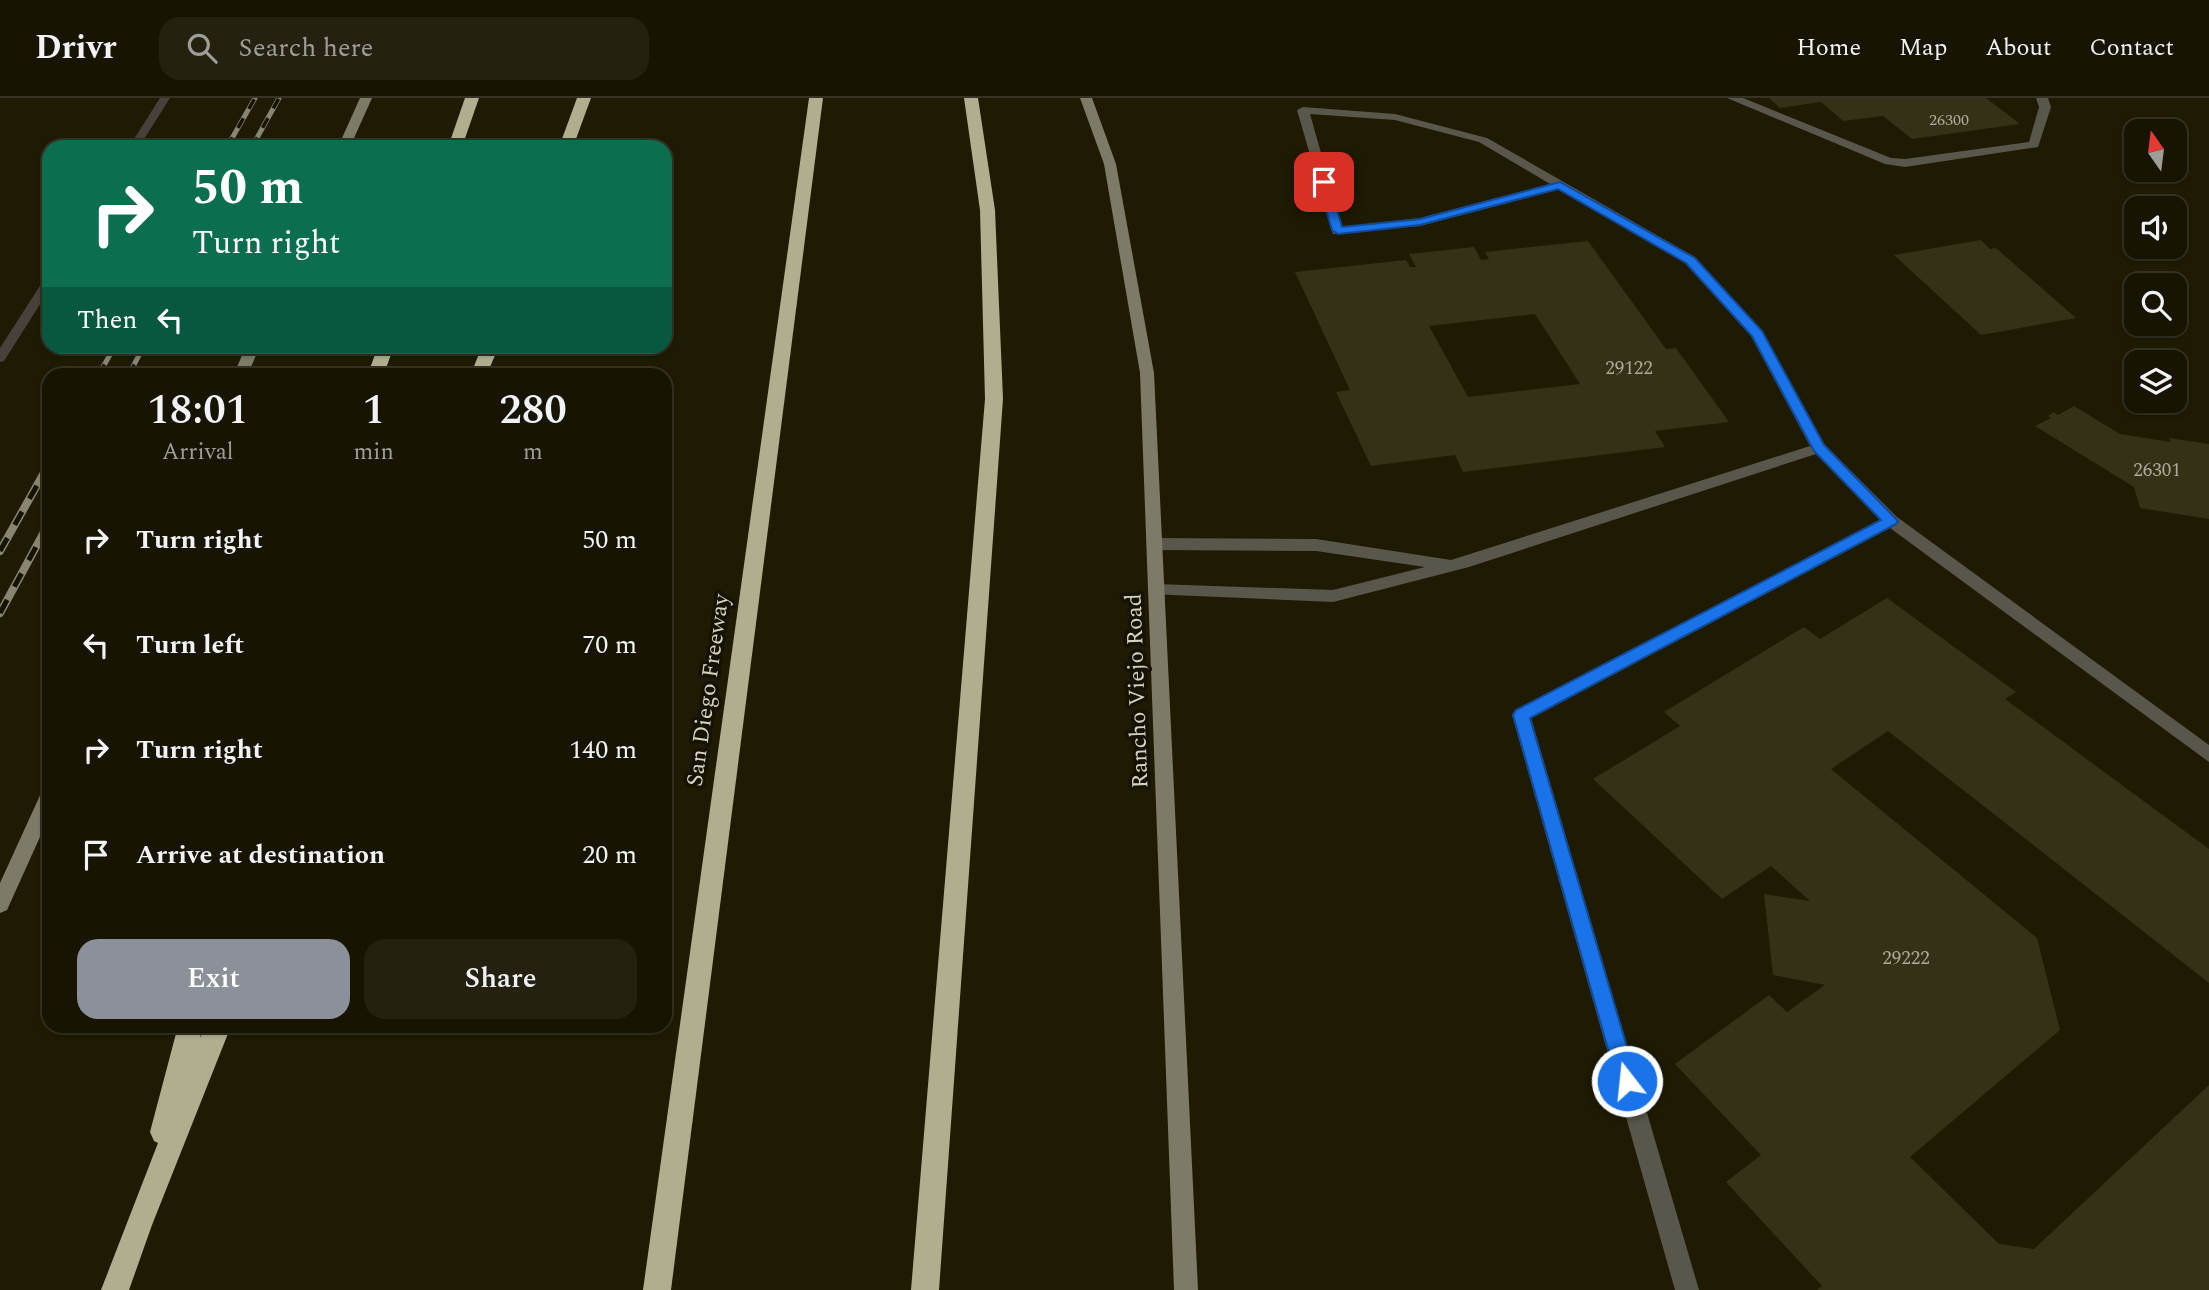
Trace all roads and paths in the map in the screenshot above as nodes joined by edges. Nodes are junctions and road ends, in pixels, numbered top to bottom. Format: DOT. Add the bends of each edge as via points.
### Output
graph roads {
  1 [pos="366,98"];
  2 [pos="472,98"];
  3 [pos="584,98"];
  4 [pos="816,98"];
  5 [pos="971,98"];
  6 [pos="1086,98"];
  7 [pos="1733,98"];
  8 [pos="2042,98"];
  9 [pos="347,140"];
  10 [pos="457,140"];
  11 [pos="569,140"];
  12 [pos="1560,185"];
  13 [pos="1819,447"];
  14 [pos="1891,521"];
  15 [pos="1154,544"];
  16 [pos="1455,565"];
  17 [pos="1156,590"];
  18 [pos="2209,755"];
  19 [pos="42,811"];
  20 [pos="0,904"];
  21 [pos="189,1033"];
  22 [pos="215,1033"];
  23 [pos="138,1225"];
  24 [pos="115,1290"];
  25 [pos="657,1290"];
  26 [pos="925,1290"];
  27 [pos="1186,1290"];
  28 [pos="1687,1290"];
  1 -- 9 [label="main road"];
  2 -- 10 [label="highway"];
  3 -- 11 [label="highway"];
  4 -- 25 [label="highway, San Diego Freeway"];
  5 -- 26 [label="highway" via="981,145 993,260 994,399"];
  6 -- 15 [label="main road, Rancho Viejo Road" via="1110,164 1147,373"];
  7 -- 8 [label="lane" via="1889,161 1905,163 2034,145 2045,107"];
  12 -- 12 [label="lane" via="1420,222 1338,230 1303,110 1395,117 1483,140"];
  12 -- 13 [label="lane" via="1690,260 1757,334"];
  13 -- 14 [label="lane"];
  13 -- 16 [label="lane"];
  14 -- 18 [label="lane"];
  14 -- 28 [label="lane" via="1521,715"];
  15 -- 16 [label="lane" via="1316,545"];
  15 -- 17 [label="main road, Rancho Viejo Road"];
  16 -- 17 [label="lane" via="1333,596"];
  17 -- 27 [label="main road, Rancho Viejo Road"];
  19 -- 20 [label="main road"];
  21 -- 23 [label="highway"];
  22 -- 23 [label="highway"];
  23 -- 24 [label="highway"];
}
